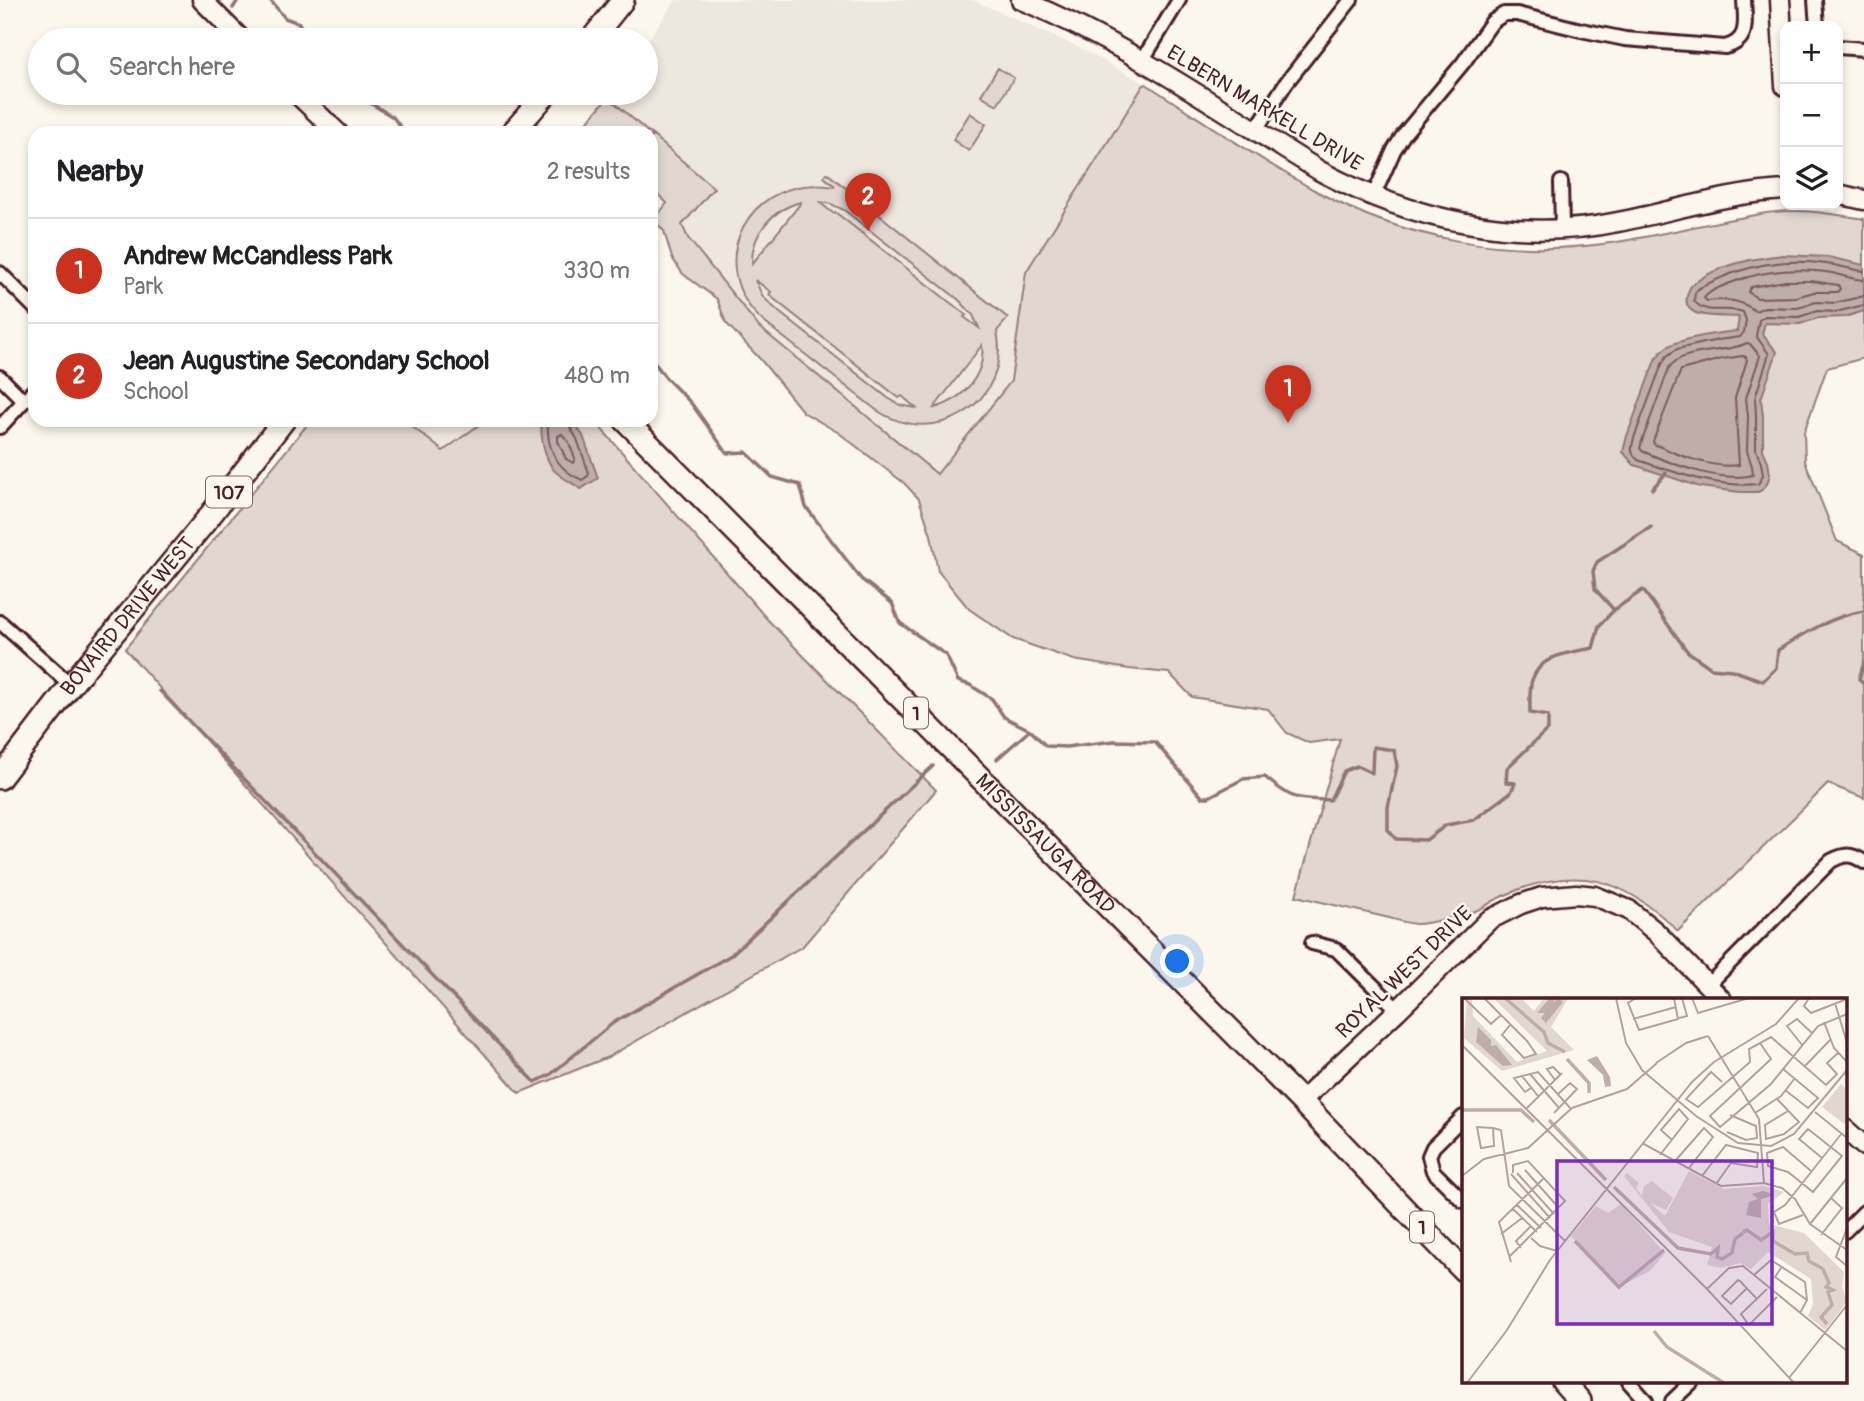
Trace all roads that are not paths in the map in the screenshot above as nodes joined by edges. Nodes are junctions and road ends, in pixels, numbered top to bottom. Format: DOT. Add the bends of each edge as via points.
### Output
graph roads {
  1 [pos="202,0"];
  2 [pos="623,0"];
  3 [pos="1023,0"];
  4 [pos="1180,0"];
  5 [pos="1351,0"];
  6 [pos="1744,0"];
  7 [pos="1780,0"];
  8 [pos="1815,0"];
  9 [pos="1817,21"];
  10 [pos="230,28"];
  11 [pos="601,28"];
  12 [pos="1843,48"];
  13 [pos="1864,50"];
  14 [pos="1142,61"];
  15 [pos="1785,84"];
  16 [pos="309,105"];
  17 [pos="536,105"];
  18 [pos="331,126"];
  19 [pos="518,126"];
  20 [pos="1255,131"];
  21 [pos="1561,182"];
  22 [pos="1780,191"];
  23 [pos="1843,195"];
  24 [pos="1373,197"];
  25 [pos="1864,200"];
  26 [pos="1562,229"];
  27 [pos="0,273"];
  28 [pos="28,301"];
  29 [pos="0,377"];
  30 [pos="28,395"];
  31 [pos="23,400"];
  32 [pos="0,427"];
  33 [pos="279,427"];
  34 [pos="632,427"];
  35 [pos="0,622"];
  36 [pos="71,685"];
  37 [pos="2,772"];
  38 [pos="1864,862"];
  39 [pos="1312,943"];
  40 [pos="1708,985"];
  41 [pos="1720,998"];
  42 [pos="1398,1010"];
  43 [pos="1301,1101"];
  44 [pos="1462,1118"];
  45 [pos="1846,1130"];
  46 [pos="1864,1146"];
  47 [pos="1462,1200"];
  48 [pos="1864,1212"];
  49 [pos="1846,1230"];
  50 [pos="1462,1269"];
  51 [pos="1565,1384"];
  52 [pos="1631,1384"];
  53 [pos="1690,1384"];
  54 [pos="1580,1401"];
  55 [pos="1646,1401"];
  56 [pos="1672,1401"];
  1 -- 10 [label="street"];
  2 -- 11 [label="main road"];
  3 -- 14 [label="street, ELBERN MARKELL DRIVE"];
  4 -- 14 [label="street"];
  5 -- 20 [label="street"];
  6 -- 24 [label="street" via="1742,36 1725,47 1625,39 1504,14 1492,22 1404,134"];
  7 -- 15 [label="street"];
  8 -- 9 [label="street"];
  12 -- 13 [label="street"];
  14 -- 20 [label="street, ELBERN MARKELL DRIVE"];
  16 -- 18 [label="street"];
  17 -- 19 [label="main road"];
  20 -- 24 [label="street, ELBERN MARKELL DRIVE" via="1320,172"];
  21 -- 26 [label="street"];
  22 -- 26 [label="street, ELBERN MARKELL DRIVE"];
  23 -- 25 [label="street"];
  24 -- 26 [label="street, ELBERN MARKELL DRIVE" via="1463,223"];
  27 -- 28 [label="street"];
  29 -- 31 [label="street"];
  30 -- 31 [label="street"];
  31 -- 32 [label="street"];
  33 -- 36 [label="main road, BOVAIRD DRIVE WEST / 107"];
  34 -- 43 [label="main road, MISSISSAUGA ROAD / 1"];
  35 -- 36 [label="street"];
  36 -- 37 [label="main road, BOVAIRD DRIVE WEST / 107"];
  38 -- 40 [label="street" via="1847,855 1831,861"];
  39 -- 42 [label="street" via="1336,948"];
  40 -- 41 [label="street, ROYAL WEST DRIVE"];
  40 -- 42 [label="street, ROYAL WEST DRIVE" via="1629,910 1595,896 1559,895 1521,904 1489,920"];
  42 -- 43 [label="street, ROYAL WEST DRIVE"];
  43 -- 50 [label="main road, MISSISSAUGA ROAD / 1"];
  44 -- 47 [label="street" via="1429,1156 1433,1171"];
  45 -- 46 [label="street"];
  48 -- 49 [label="street"];
  51 -- 54 [label="main road"];
  52 -- 55 [label="street"];
  53 -- 56 [label="street"];
}
